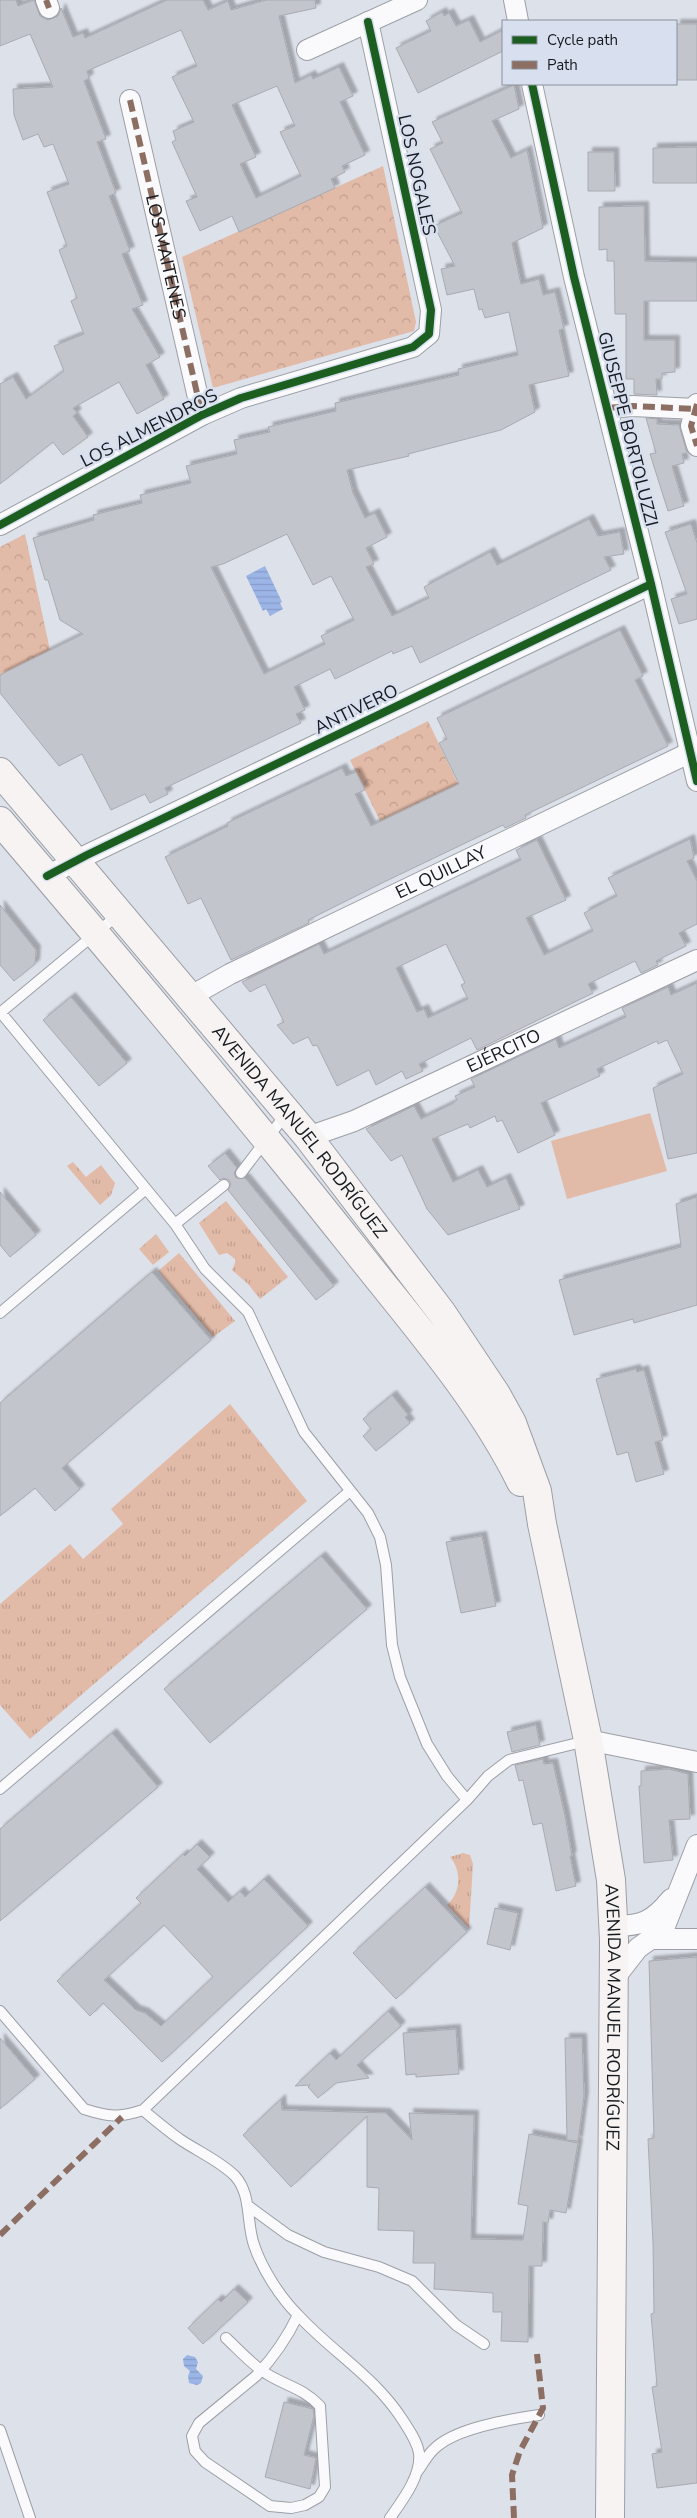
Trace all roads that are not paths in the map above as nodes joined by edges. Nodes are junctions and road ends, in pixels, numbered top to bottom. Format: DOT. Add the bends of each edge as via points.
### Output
graph roads {
  1 [pos="417,0"];
  2 [pos="514,0"];
  3 [pos="518,20"];
  4 [pos="368,22"];
  5 [pos="307,50"];
  6 [pos="532,85"];
  7 [pos="130,100"];
  8 [pos="429,334"];
  9 [pos="696,407"];
  10 [pos="607,408"];
  11 [pos="202,415"];
  12 [pos="697,446"];
  13 [pos="0,524"];
  14 [pos="651,584"];
  15 [pos="691,752"];
  16 [pos="0,772"];
  17 [pos="697,781"];
  18 [pos="0,821"];
  19 [pos="74,862"];
  20 [pos="47,876"];
  21 [pos="119,914"];
  22 [pos="97,934"];
  23 [pos="697,960"];
  24 [pos="191,996"];
  25 [pos="1,1014"];
  26 [pos="208,1018"];
  27 [pos="184,1039"];
  28 [pos="288,1112"];
  29 [pos="308,1136"];
  30 [pos="267,1138"];
  31 [pos="241,1173"];
  32 [pos="224,1186"];
  33 [pos="146,1189"];
  34 [pos="175,1224"];
  35 [pos="0,1313"];
  36 [pos="350,1491"];
  37 [pos="542,1524"];
  38 [pos="588,1740"];
  39 [pos="697,1762"];
  40 [pos="0,1789"];
  41 [pos="467,1800"];
  42 [pos="697,1845"];
  43 [pos="677,1892"];
  44 [pos="613,1926"];
  45 [pos="650,1939"];
  46 [pos="697,1939"];
  47 [pos="613,1980"];
  48 [pos="0,2011"];
  49 [pos="143,2110"];
  50 [pos="247,2205"];
  51 [pos="298,2315"];
  52 [pos="226,2338"];
  53 [pos="484,2344"];
  54 [pos="261,2371"];
  55 [pos="539,2415"];
  56 [pos="0,2430"];
  57 [pos="415,2475"];
  58 [pos="30,2518"];
  59 [pos="390,2518"];
  60 [pos="610,2518"];
  1 -- 4 [label="street"];
  2 -- 3 [label="street"];
  4 -- 5 [label="street"];
  4 -- 8 [label="street, LOS NOGALES" via="431,310"];
  6 -- 10 [label="street, GIUSEPPE BORTOLUZZI"];
  7 -- 11 [label="street, LOS MAITENES"];
  8 -- 11 [label="street, LOS ALMENDROS" via="413,348 241,398"];
  9 -- 10 [label="street"];
  9 -- 12 [label="street" via="691,426"];
  10 -- 14 [label="street, GIUSEPPE BORTOLUZZI"];
  11 -- 13 [label="street, LOS ALMENDROS"];
  14 -- 15 [label="street, GIUSEPPE BORTOLUZZI"];
  14 -- 19 [label="street, ANTIVERO"];
  15 -- 17 [label="street, GIUSEPPE BORTOLUZZI"];
  15 -- 24 [label="street, EL QUILLAY" via="230,974"];
  16 -- 19 [label="main road, AVENIDA MANUEL RODRÍGUEZ"];
  18 -- 20 [label="main road, AVENIDA MANUEL RODRÍGUEZ"];
  19 -- 20 [label="street, ANTIVERO"];
  19 -- 21 [label="main road, AVENIDA MANUEL RODRÍGUEZ"];
  20 -- 22 [label="main road, AVENIDA MANUEL RODRÍGUEZ"];
  21 -- 22 [label="lane"];
  21 -- 24 [label="main road, AVENIDA MANUEL RODRÍGUEZ"];
  22 -- 25 [label="lane"];
  22 -- 27 [label="main road, AVENIDA MANUEL RODRÍGUEZ"];
  23 -- 29 [label="street, EJÉRCITO" via="354,1121"];
  24 -- 26 [label="main road, AVENIDA MANUEL RODRÍGUEZ"];
  25 -- 33 [label="lane"];
  26 -- 27 [label="main road"];
  26 -- 28 [label="main road, AVENIDA MANUEL RODRÍGUEZ"];
  27 -- 30 [label="main road, AVENIDA MANUEL RODRÍGUEZ"];
  28 -- 29 [label="main road, AVENIDA MANUEL RODRÍGUEZ"];
  28 -- 30 [label="lane"];
  29 -- 37 [label="main road, AVENIDA MANUEL RODRÍGUEZ" via="442,1314 496,1394 512,1423 530,1469"];
  30 -- 31 [label="lane"];
  30 -- 37 [label="main road, AVENIDA MANUEL RODRÍGUEZ" via="468,1394 514,1468"];
  32 -- 34 [label="lane"];
  33 -- 34 [label="lane"];
  33 -- 35 [label="lane"];
  34 -- 36 [label="lane" via="205,1268 256,1324 298,1420 320,1455"];
  36 -- 40 [label="lane"];
  36 -- 41 [label="lane" via="368,1513 380,1537 386,1565 392,1645 414,1714 427,1744"];
  37 -- 38 [label="main road, AVENIDA MANUEL RODRÍGUEZ"];
  38 -- 39 [label="street"];
  38 -- 41 [label="lane" via="509,1760 488,1776"];
  38 -- 44 [label="main road, AVENIDA MANUEL RODRÍGUEZ" via="610,1880"];
  41 -- 49 [label="lane"];
  42 -- 43 [label="street"];
  43 -- 44 [label="street" via="660,1914 647,1923"];
  43 -- 45 [label="street" via="665,1926"];
  44 -- 47 [label="main road, AVENIDA MANUEL RODRÍGUEZ"];
  45 -- 46 [label="street"];
  45 -- 47 [label="street" via="638,1948"];
  47 -- 60 [label="main road, AVENIDA MANUEL RODRÍGUEZ"];
  48 -- 49 [label="lane" via="84,2109 122,2117"];
  49 -- 50 [label="lane" via="235,2176 244,2188"];
  50 -- 51 [label="lane" via="254,2244 265,2268"];
  50 -- 53 [label="lane" via="288,2235 324,2252 379,2267 412,2282 456,2325"];
  51 -- 54 [label="lane" via="284,2341"];
  51 -- 57 [label="lane" via="392,2403 411,2433 419,2454"];
  52 -- 54 [label="lane"];
  54 -- 54 [label="lane" via="199,2423 192,2436 195,2451 205,2462 270,2506 291,2508 305,2505 319,2497 325,2487 320,2406 293,2385"];
  55 -- 57 [label="lane" via="499,2421 459,2434 434,2448"];
  56 -- 58 [label="lane"];
  57 -- 59 [label="lane"];
}
